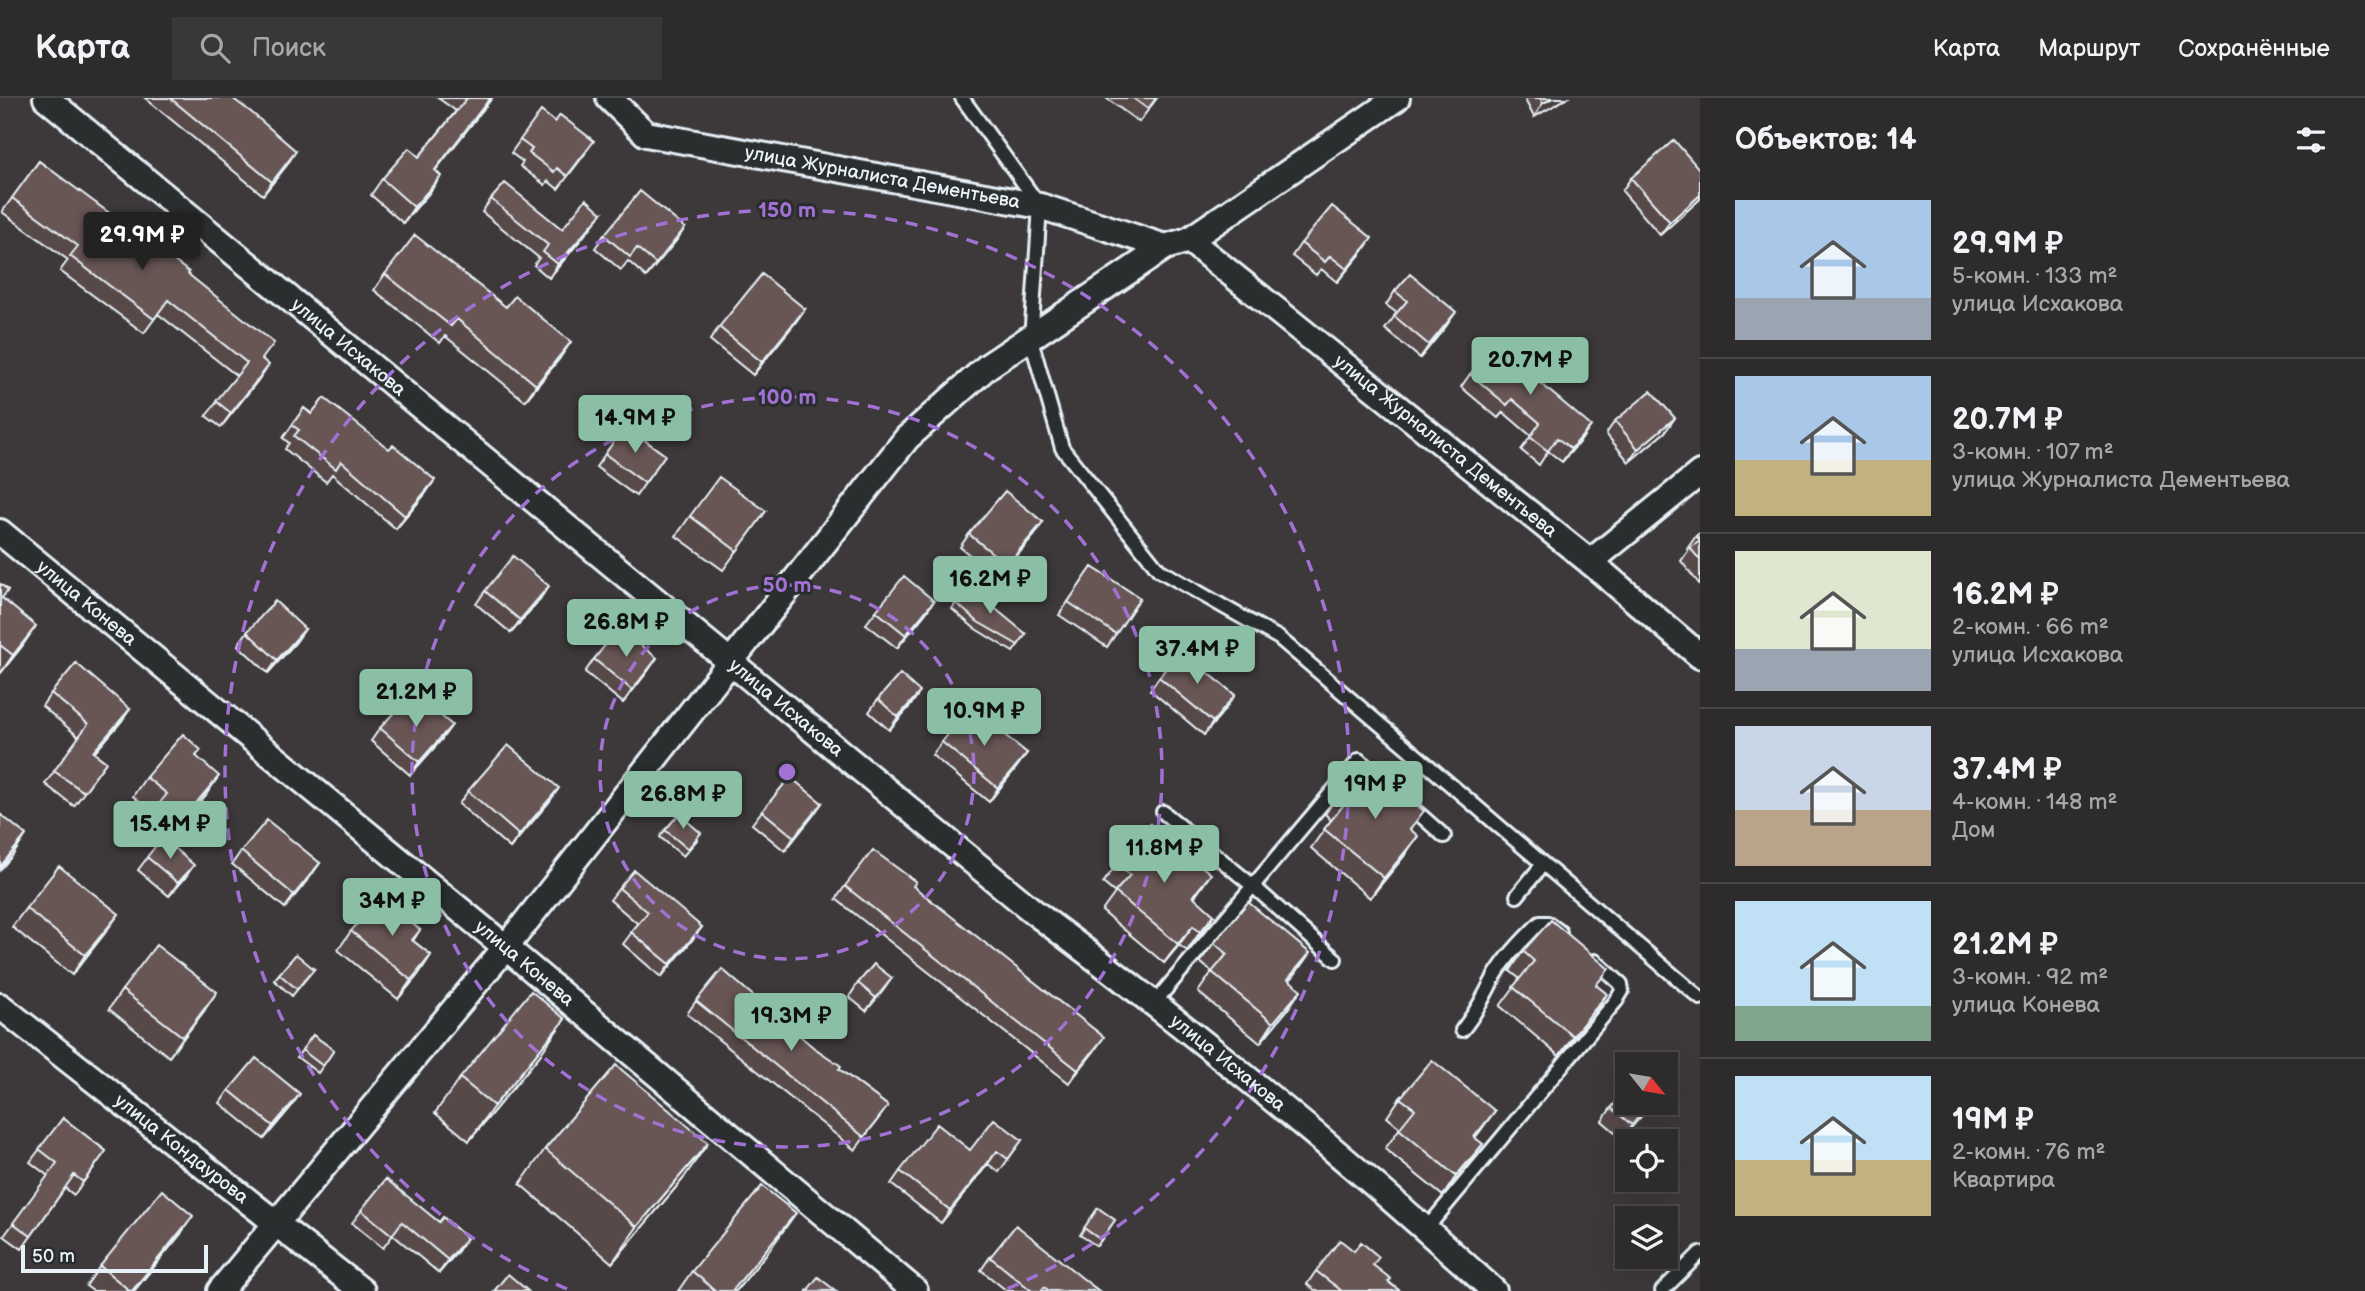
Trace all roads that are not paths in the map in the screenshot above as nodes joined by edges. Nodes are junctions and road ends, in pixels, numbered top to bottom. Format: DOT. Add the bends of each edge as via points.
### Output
graph roads {
  1 [pos="46,98"];
  2 [pos="609,98"];
  3 [pos="962,98"];
  4 [pos="1397,98"];
  5 [pos="1040,206"];
  6 [pos="1189,240"];
  7 [pos="1165,247"];
  8 [pos="1031,340"];
  9 [pos="1700,473"];
  10 [pos="0,532"];
  11 [pos="1590,562"];
  12 [pos="1700,656"];
  13 [pos="732,663"];
  14 [pos="1163,812"];
  15 [pos="1444,836"];
  16 [pos="1543,864"];
  17 [pos="1253,886"];
  18 [pos="1517,896"];
  19 [pos="506,947"];
  20 [pos="1335,959"];
  21 [pos="1700,998"];
  22 [pos="1155,1003"];
  23 [pos="0,1006"];
  24 [pos="1462,1030"];
  25 [pos="277,1221"];
  26 [pos="1426,1229"];
  27 [pos="1700,1253"];
  28 [pos="220,1291"];
  29 [pos="362,1291"];
  30 [pos="915,1291"];
  31 [pos="1494,1291"];
  32 [pos="1662,1291"];
  1 -- 13 [label="street, улица Исхакова"];
  2 -- 5 [label="street, улица Журналиста Дементьева" via="646,134"];
  3 -- 5 [label="lane"];
  4 -- 6 [label="street"];
  5 -- 7 [label="street, улица Журналиста Дементьева"];
  5 -- 8 [label="lane"];
  6 -- 7 [label="street"];
  6 -- 11 [label="street, улица Журналиста Дементьева"];
  7 -- 8 [label="street"];
  8 -- 13 [label="street" via="988,366 907,438"];
  8 -- 16 [label="lane" via="1062,448 1159,570 1279,638"];
  9 -- 11 [label="street"];
  10 -- 19 [label="street, улица Конева"];
  11 -- 12 [label="street, улица Журналиста Дементьева"];
  13 -- 19 [label="street"];
  13 -- 22 [label="street, улица Исхакова" via="1034,912"];
  14 -- 17 [label="lane"];
  15 -- 17 [label="lane" via="1359,760"];
  16 -- 18 [label="lane"];
  16 -- 21 [label="lane"];
  17 -- 20 [label="lane"];
  17 -- 22 [label="lane"];
  19 -- 25 [label="street"];
  19 -- 30 [label="street, улица Конева"];
  22 -- 26 [label="street, улица Исхакова"];
  23 -- 25 [label="street, улица Кондаурова"];
  24 -- 26 [label="lane" via="1481,1007 1497,972 1540,923 1548,923 1616,978 1622,991"];
  25 -- 28 [label="street"];
  25 -- 29 [label="street, улица Кондаурова"];
  26 -- 31 [label="street, улица Исхакова"];
  27 -- 32 [label="lane"];
}
